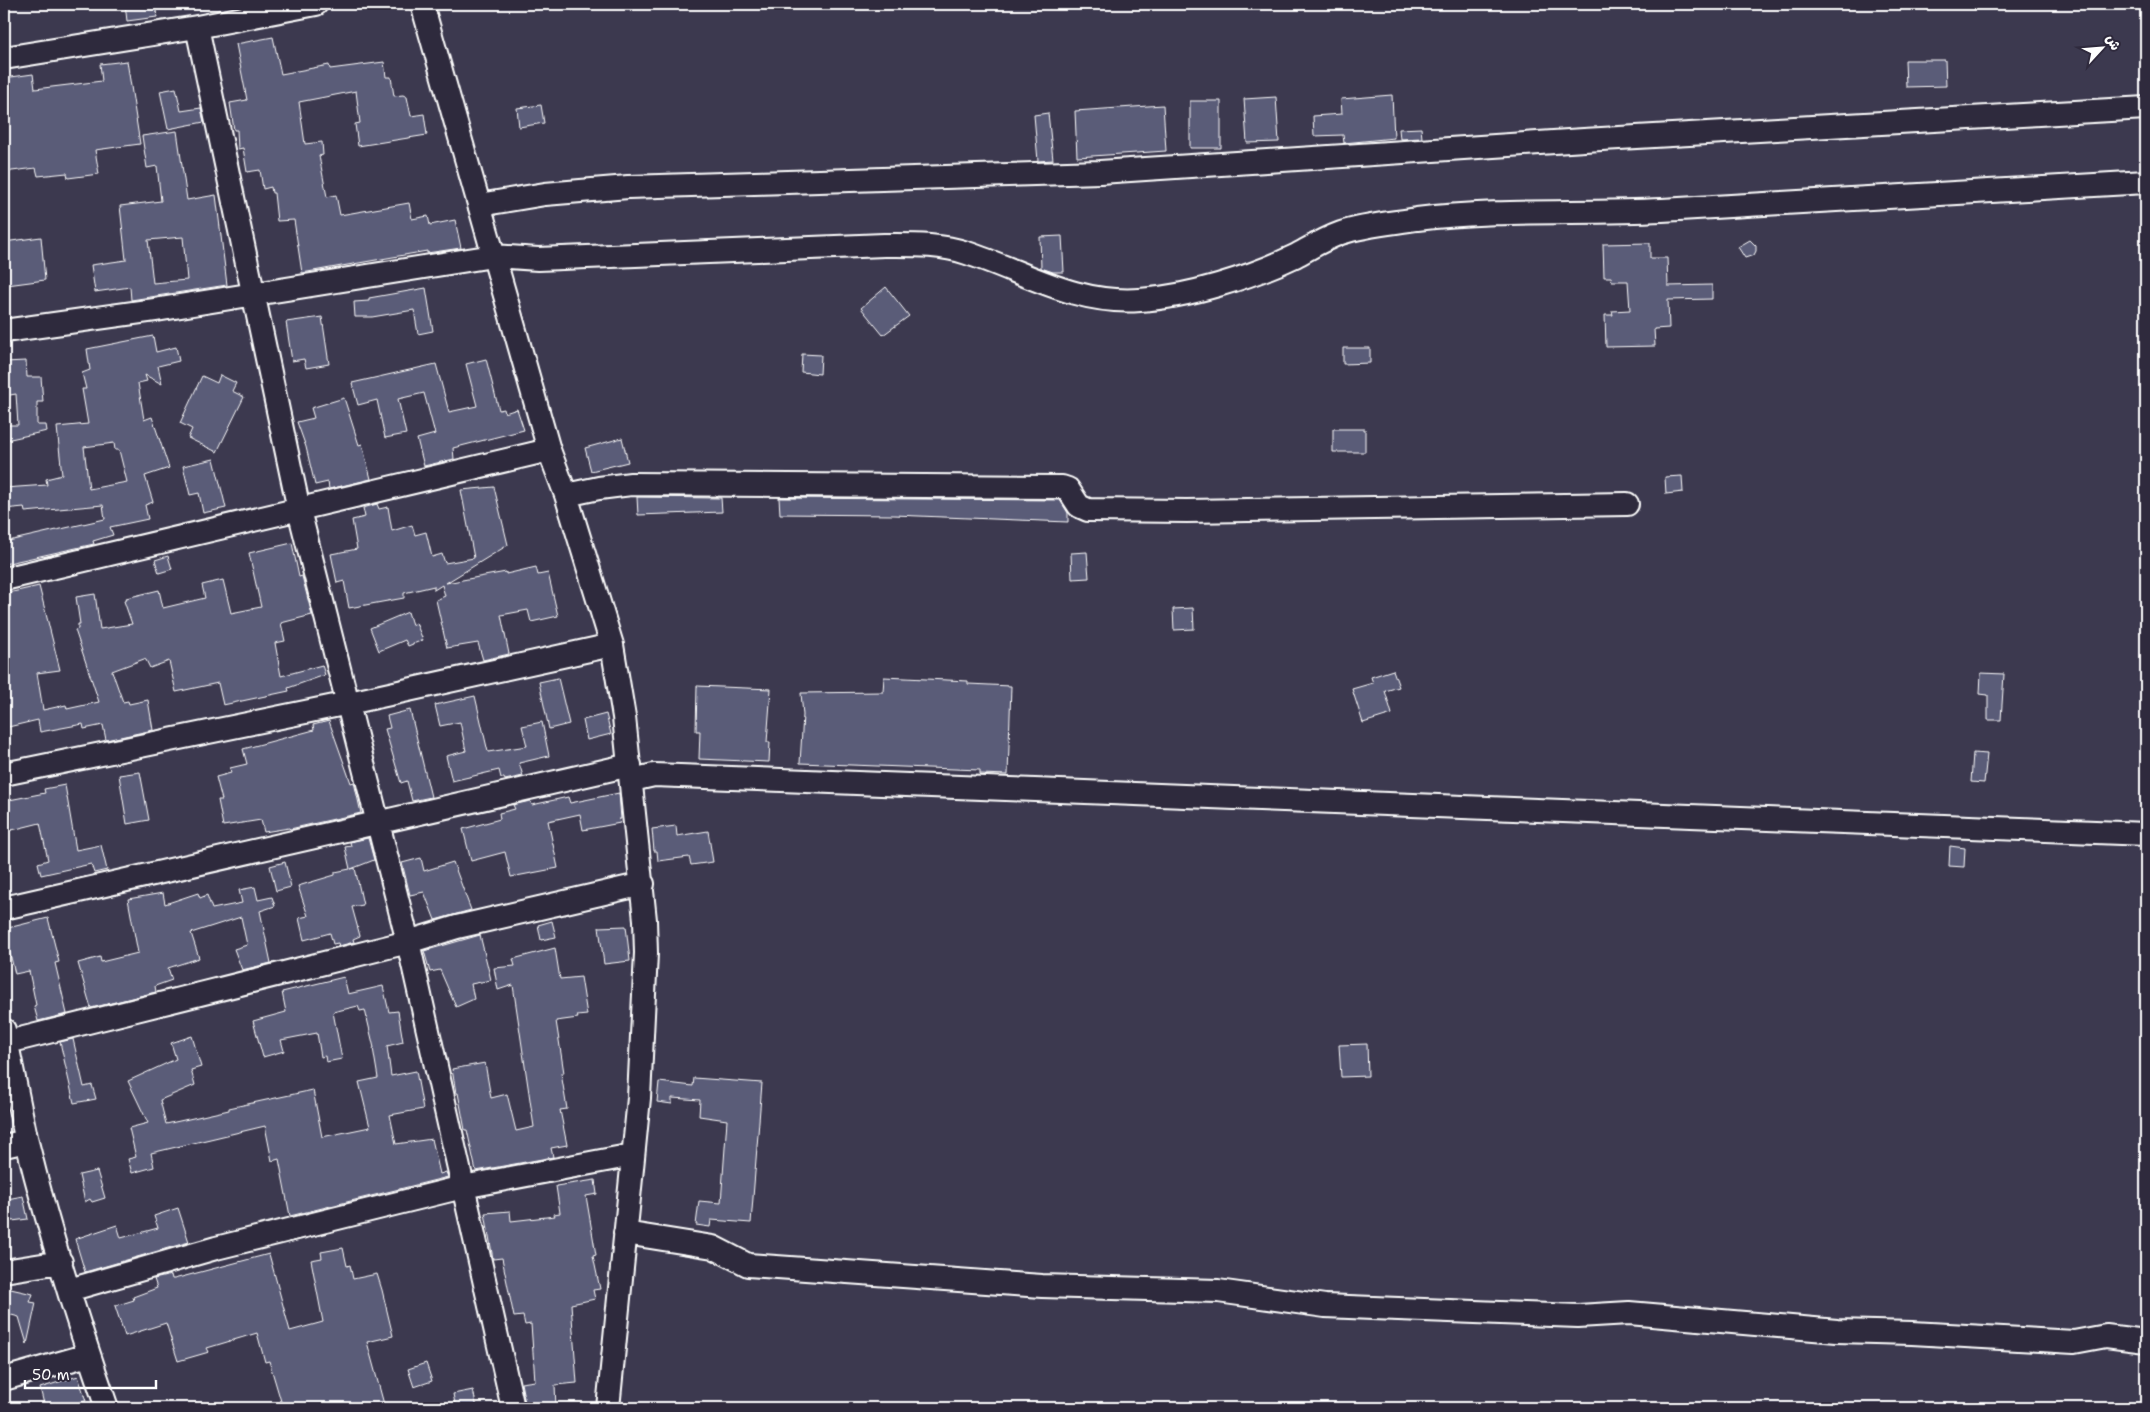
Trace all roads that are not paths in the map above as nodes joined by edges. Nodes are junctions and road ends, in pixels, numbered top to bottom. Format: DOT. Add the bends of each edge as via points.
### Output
graph roads {
  1 [pos="316,4"];
  2 [pos="422,4"];
  3 [pos="196,28"];
  4 [pos="4,58"];
  5 [pos="2146,108"];
  6 [pos="2146,182"];
  7 [pos="479,205"];
  8 [pos="493,256"];
  9 [pos="253,295"];
  10 [pos="4,331"];
  11 [pos="549,450"];
  12 [pos="566,495"];
  13 [pos="1627,504"];
  14 [pos="299,510"];
  15 [pos="4,579"];
  16 [pos="612,644"];
  17 [pos="349,702"];
  18 [pos="631,772"];
  19 [pos="4,774"];
  20 [pos="379,823"];
  21 [pos="2146,834"];
  22 [pos="643,884"];
  23 [pos="4,908"];
  24 [pos="408,942"];
  25 [pos="5,1039"];
  26 [pos="27,1141"];
  27 [pos="4,1146"];
  28 [pos="633,1155"];
  29 [pos="463,1186"];
  30 [pos="625,1233"];
  31 [pos="61,1262"];
  32 [pos="4,1271"];
  33 [pos="69,1290"];
  34 [pos="2146,1341"];
  35 [pos="88,1355"];
  36 [pos="4,1379"];
  37 [pos="107,1408"];
  38 [pos="513,1408"];
  39 [pos="608,1408"];
  1 -- 3 [label="street"];
  2 -- 7 [label="street"];
  3 -- 4 [label="street"];
  3 -- 9 [label="street"];
  5 -- 7 [label="street" via="1100,172 628,187 545,194"];
  6 -- 8 [label="street" via="1658,210 1492,213 1417,219 1358,227 1327,238 1264,270 1187,292 1139,300 1088,298 1051,287 968,253 934,245 884,244 538,259"];
  7 -- 8 [label="street"];
  8 -- 9 [label="street"];
  8 -- 11 [label="street"];
  9 -- 10 [label="street"];
  9 -- 14 [label="street"];
  11 -- 12 [label="street"];
  11 -- 14 [label="street"];
  12 -- 13 [label="street" via="631,484 939,484 1062,487 1068,489 1079,506 1088,510"];
  12 -- 16 [label="street"];
  14 -- 15 [label="street"];
  14 -- 17 [label="street"];
  16 -- 17 [label="street"];
  16 -- 18 [label="street"];
  17 -- 19 [label="street"];
  17 -- 20 [label="street"];
  18 -- 20 [label="street"];
  18 -- 21 [label="street"];
  18 -- 22 [label="street"];
  20 -- 23 [label="street"];
  20 -- 24 [label="street"];
  22 -- 24 [label="street" via="457,927"];
  22 -- 28 [label="street" via="646,953 640,1098"];
  24 -- 25 [label="street"];
  24 -- 29 [label="street"];
  25 -- 26 [label="street"];
  26 -- 27 [label="street"];
  26 -- 31 [label="street"];
  28 -- 29 [label="street"];
  28 -- 30 [label="street"];
  29 -- 33 [label="street" via="216,1248"];
  29 -- 38 [label="street"];
  30 -- 34 [label="street" via="713,1247 739,1261 758,1266 1042,1286 1218,1291 1325,1306 1578,1316 1630,1313 1837,1331 2074,1342 2106,1336"];
  30 -- 39 [label="street"];
  31 -- 32 [label="street"];
  31 -- 33 [label="street"];
  33 -- 35 [label="street"];
  35 -- 36 [label="street"];
  35 -- 37 [label="street"];
}
